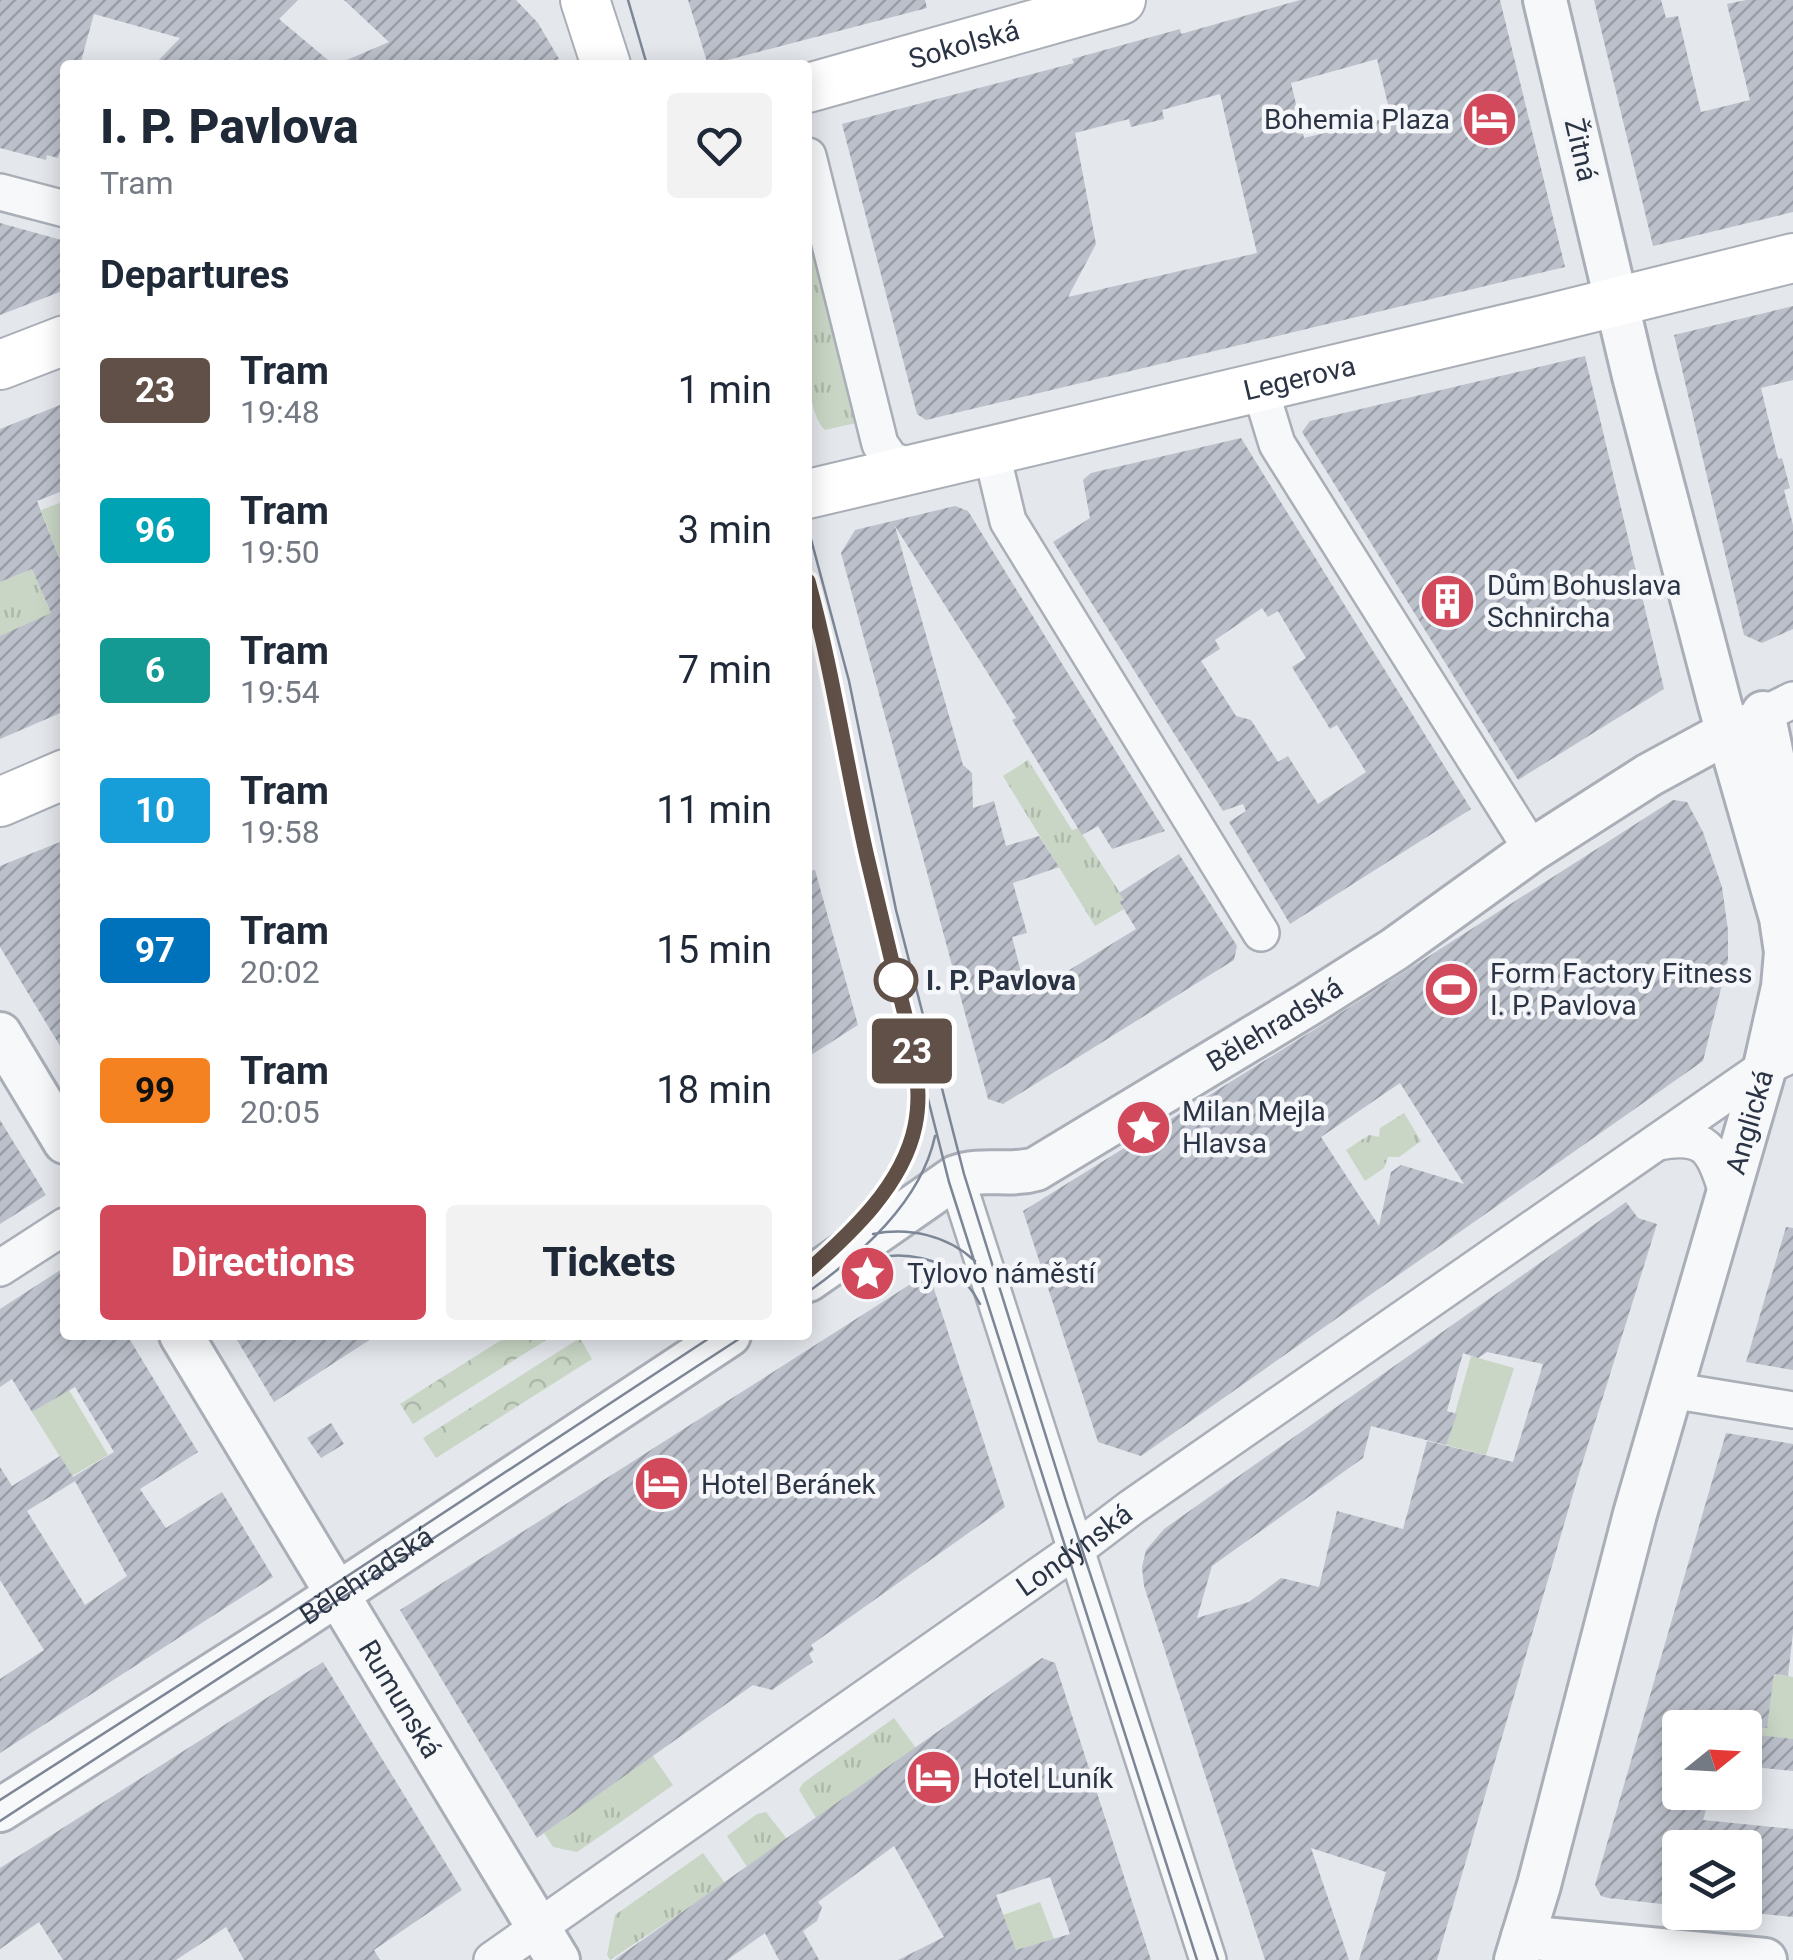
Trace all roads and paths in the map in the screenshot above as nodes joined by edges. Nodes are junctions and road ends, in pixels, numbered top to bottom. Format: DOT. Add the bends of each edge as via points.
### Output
graph roads {
  1 [pos="585,0"];
  2 [pos="1546,0"];
  3 [pos="1096,3"];
  4 [pos="604,60"];
  5 [pos="812,88"];
  6 [pos="812,172"];
  7 [pos="0,192"];
  8 [pos="60,208"];
  9 [pos="1793,258"];
  10 [pos="1617,301"];
  11 [pos="60,342"];
  12 [pos="0,365"];
  13 [pos="1259,385"];
  14 [pos="991,450"];
  15 [pos="913,466"];
  16 [pos="812,493"];
  17 [pos="1761,715"];
  18 [pos="60,776"];
  19 [pos="0,802"];
  20 [pos="1532,850"];
  21 [pos="1261,933"];
  22 [pos="0,1034"];
  23 [pos="1779,1060"];
  24 [pos="60,1134"];
  25 [pos="1658,1142"];
  26 [pos="956,1177"];
  27 [pos="1726,1193"];
  28 [pos="60,1229"];
  29 [pos="0,1268"];
  30 [pos="812,1277"];
  31 [pos="184,1340"];
  32 [pos="720,1340"];
  33 [pos="1670,1390"];
  34 [pos="1793,1410"];
  35 [pos="1074,1551"];
  36 [pos="337,1594"];
  37 [pos="0,1810"];
  38 [pos="548,1944"];
  39 [pos="1515,1952"];
  40 [pos="492,1960"];
  41 [pos="1208,1960"];
  42 [pos="1765,1960"];
  1 -- 4 [label="main road"];
  2 -- 10 [label="street, Žitná"];
  3 -- 5 [label="main road, Sokolská"];
  6 -- 15 [label="street" via="880,444 892,460"];
  7 -- 8 [label="street"];
  9 -- 10 [label="main road, Legerova"];
  10 -- 13 [label="main road, Legerova"];
  10 -- 17 [label="street, Anglická"];
  11 -- 12 [label="main road"];
  13 -- 14 [label="main road, Legerova"];
  13 -- 20 [label="street" via="1277,444"];
  14 -- 15 [label="main road, Legerova"];
  14 -- 21 [label="street" via="1008,521"];
  15 -- 16 [label="main road, Legerova"];
  17 -- 20 [label="street, Bělehradská"];
  17 -- 23 [label="street, Anglická" via="1786,952"];
  18 -- 19 [label="main road"];
  20 -- 26 [label="street, Bělehradská" via="1395,950 1036,1169"];
  22 -- 24 [label="street"];
  23 -- 25 [label="street, Londýnská"];
  23 -- 27 [label="street, Anglická"];
  25 -- 27 [label="street" via="1685,1137 1704,1145"];
  25 -- 35 [label="street, Londýnská"];
  26 -- 30 [label="street"];
  26 -- 35 [label="street"];
  27 -- 33 [label="street, Anglická"];
  28 -- 29 [label="street"];
  31 -- 36 [label="street, Rumunská"];
  32 -- 36 [label="street, Bělehradská"];
  33 -- 34 [label="street"];
  33 -- 39 [label="street, Anglická"];
  35 -- 38 [label="street, Londýnská"];
  35 -- 41 [label="street"];
  36 -- 37 [label="street, Bělehradská"];
  36 -- 38 [label="street, Rumunská"];
  38 -- 40 [label="street, Londýnská"];
  39 -- 42 [label="street"];
}
